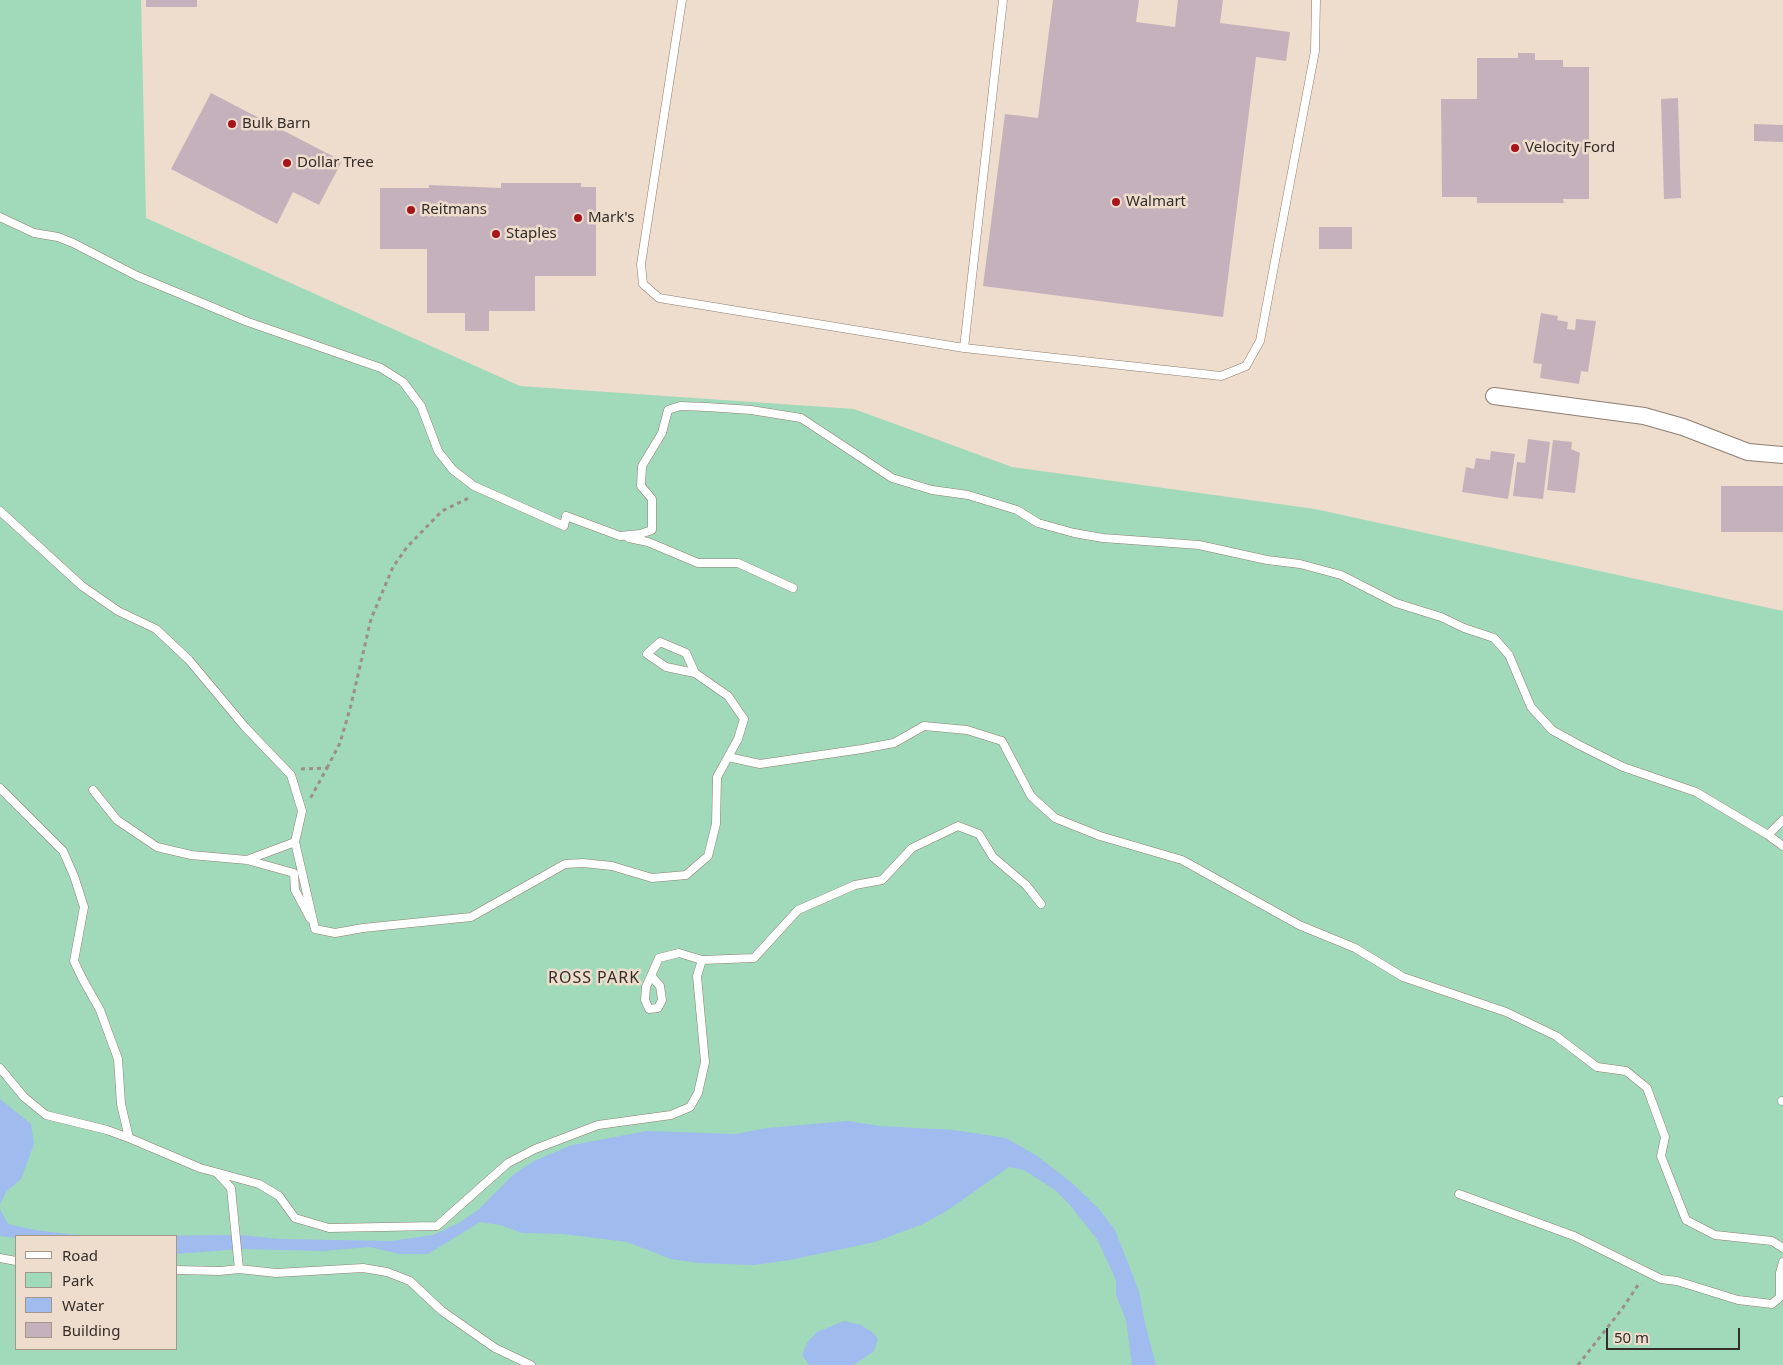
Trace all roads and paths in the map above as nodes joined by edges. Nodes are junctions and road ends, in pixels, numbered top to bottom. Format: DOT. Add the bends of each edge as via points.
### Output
graph roads {
  1 [pos="682,0"];
  2 [pos="1003,0"];
  3 [pos="1316,0"];
  4 [pos="0,217"];
  5 [pos="964,348"];
  6 [pos="1494,396"];
  7 [pos="1783,455"];
  8 [pos="484,490"];
  9 [pos="0,511"];
  10 [pos="620,536"];
  11 [pos="793,588"];
  12 [pos="695,673"];
  13 [pos="728,757"];
  14 [pos="284,768"];
  15 [pos="327,768"];
  16 [pos="0,788"];
  17 [pos="93,790"];
  18 [pos="302,814"];
  19 [pos="1783,820"];
  20 [pos="1768,835"];
  21 [pos="295,842"];
  22 [pos="1783,846"];
  23 [pos="248,860"];
  24 [pos="1041,904"];
  25 [pos="315,929"];
  26 [pos="702,960"];
  27 [pos="652,977"];
  28 [pos="0,1068"];
  29 [pos="129,1138"];
  30 [pos="218,1174"];
  31 [pos="1459,1194"];
  32 [pos="1783,1248"];
  33 [pos="0,1258"];
  34 [pos="15,1261"];
  35 [pos="1783,1262"];
  36 [pos="240,1269"];
  37 [pos="178,1270"];
  38 [pos="1661,1279"];
  39 [pos="1781,1297"];
  40 [pos="531,1365"];
  41 [pos="1578,1365"];
  1 -- 5 [label="lane" via="641,264 643,284 659,298"];
  2 -- 5 [label="lane"];
  3 -- 5 [label="lane" via="1315,51 1276,262 1260,341 1246,366 1221,376"];
  4 -- 8 [label="lane" via="34,233 73,243 137,276 248,322 381,368 404,382 421,406 438,451 453,470"];
  6 -- 7 [label="street" via="1644,416 1748,452"];
  8 -- 10 [label="lane" via="564,526 566,516"];
  8 -- 15 [label="path" via="442,511 407,547 393,567 372,620 340,743"];
  9 -- 14 [label="lane" via="82,586 118,610 156,629 189,660"];
  10 -- 11 [label="lane" via="648,542 698,564 745,566"];
  10 -- 20 [label="lane" via="652,530 652,499 641,486 642,466 662,433 668,410 680,406 733,408 800,418 892,478 932,490 968,495 1017,510 1038,523 1074,533 1199,545 1300,564 1341,575 1396,603 1494,638 1509,655 1532,706 1552,730 1623,767 1696,792"];
  12 -- 12 [label="lane" via="686,653 660,642 647,654 666,667"];
  12 -- 13 [label="lane" via="728,696 744,719"];
  13 -- 25 [label="lane" via="717,777 716,824 708,856 686,875 652,878 612,866 565,864 471,917 334,933"];
  13 -- 32 [label="lane" via="760,764 862,749 894,743 924,726 967,730 1002,741 1031,796 1055,818 1100,836 1182,860 1299,925 1356,948 1402,977 1506,1012 1556,1036 1597,1067 1626,1071 1647,1088 1665,1137 1661,1156 1686,1220 1715,1235 1772,1241"];
  14 -- 15 [label="path"];
  14 -- 18 [label="lane" via="291,775"];
  15 -- 18 [label="path"];
  16 -- 29 [label="lane" via="63,851 74,876 84,907 74,960 100,1010 118,1059 121,1104"];
  17 -- 23 [label="lane" via="117,820 157,847 191,855"];
  18 -- 21 [label="lane"];
  19 -- 20 [label="lane"];
  20 -- 22 [label="lane"];
  21 -- 23 [label="lane"];
  21 -- 25 [label="lane"];
  23 -- 25 [label="lane" via="294,873 295,890"];
  24 -- 26 [label="lane" via="1026,885 994,857 979,834 958,826 912,848 882,880 855,885 798,910 754,958"];
  26 -- 27 [label="lane" via="679,953 659,958"];
  26 -- 30 [label="lane" via="698,976 705,1062 698,1093 690,1107 671,1115 598,1125 535,1149 508,1163 437,1226 329,1228 295,1218 279,1196 259,1184"];
  28 -- 29 [label="lane" via="24,1097 46,1115"];
  29 -- 30 [label="lane"];
  30 -- 36 [label="lane" via="231,1188"];
  31 -- 38 [label="lane" via="1574,1236"];
  33 -- 34 [label="lane"];
  35 -- 39 [label="lane"];
  36 -- 37 [label="lane"];
  36 -- 40 [label="lane" via="276,1273 362,1268 387,1272 410,1281 442,1311 495,1348"];
  38 -- 39 [label="lane" via="1738,1300 1772,1304"];
  38 -- 41 [label="path" via="1638,1285"];
}
